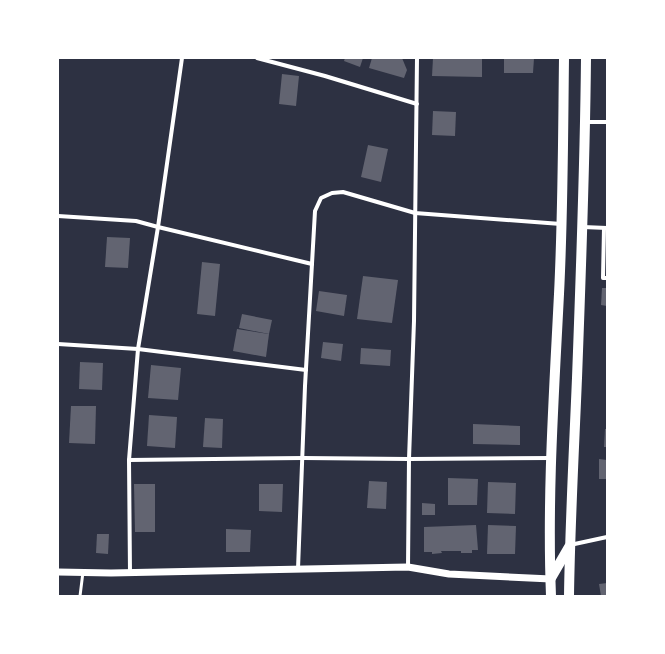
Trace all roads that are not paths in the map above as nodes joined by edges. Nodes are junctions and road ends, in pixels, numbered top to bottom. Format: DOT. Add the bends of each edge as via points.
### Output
graph roads {
  1 [pos="182,58"];
  2 [pos="257,58"];
  3 [pos="417,58"];
  4 [pos="564,58"];
  5 [pos="586,58"];
  6 [pos="417,104"];
  7 [pos="586,122"];
  8 [pos="607,122"];
  9 [pos="415,213"];
  10 [pos="58,216"];
  11 [pos="562,224"];
  12 [pos="158,227"];
  13 [pos="582,227"];
  14 [pos="606,228"];
  15 [pos="312,264"];
  16 [pos="607,278"];
  17 [pos="58,344"];
  18 [pos="138,349"];
  19 [pos="306,370"];
  20 [pos="303,458"];
  21 [pos="551,458"];
  22 [pos="409,459"];
  23 [pos="129,460"];
  24 [pos="607,537"];
  25 [pos="570,545"];
  26 [pos="551,546"];
  27 [pos="408,567"];
  28 [pos="298,569"];
  29 [pos="58,572"];
  30 [pos="83,572"];
  31 [pos="130,573"];
  32 [pos="551,579"];
  33 [pos="80,596"];
  34 [pos="551,596"];
  35 [pos="558,596"];
  36 [pos="569,596"];
  1 -- 12 [label="street"];
  2 -- 6 [label="street"];
  3 -- 6 [label="street"];
  4 -- 11 [label="main road"];
  5 -- 7 [label="main road"];
  6 -- 9 [label="street"];
  7 -- 8 [label="street"];
  7 -- 13 [label="main road"];
  9 -- 11 [label="street"];
  9 -- 15 [label="street" via="344,192 332,192 321,198 315,211"];
  9 -- 22 [label="street"];
  10 -- 12 [label="street" via="136,220"];
  11 -- 21 [label="main road"];
  12 -- 15 [label="street"];
  12 -- 18 [label="street"];
  13 -- 14 [label="street"];
  13 -- 25 [label="main road"];
  14 -- 16 [label="street" via="603,278"];
  15 -- 19 [label="street"];
  17 -- 18 [label="street"];
  18 -- 19 [label="street"];
  18 -- 23 [label="street"];
  19 -- 20 [label="street"];
  20 -- 22 [label="street"];
  20 -- 23 [label="street"];
  20 -- 28 [label="street"];
  21 -- 22 [label="street"];
  21 -- 26 [label="main road"];
  22 -- 27 [label="street"];
  23 -- 31 [label="street"];
  24 -- 25 [label="street"];
  25 -- 26 [label="main road"];
  25 -- 32 [label="main road"];
  25 -- 36 [label="main road"];
  26 -- 32 [label="main road"];
  27 -- 28 [label="street"];
  27 -- 32 [label="street" via="449,574"];
  28 -- 31 [label="street"];
  29 -- 30 [label="street"];
  30 -- 31 [label="street"];
  30 -- 33 [label="lane"];
  32 -- 34 [label="main road"];
  32 -- 35 [label="main road"];
}
